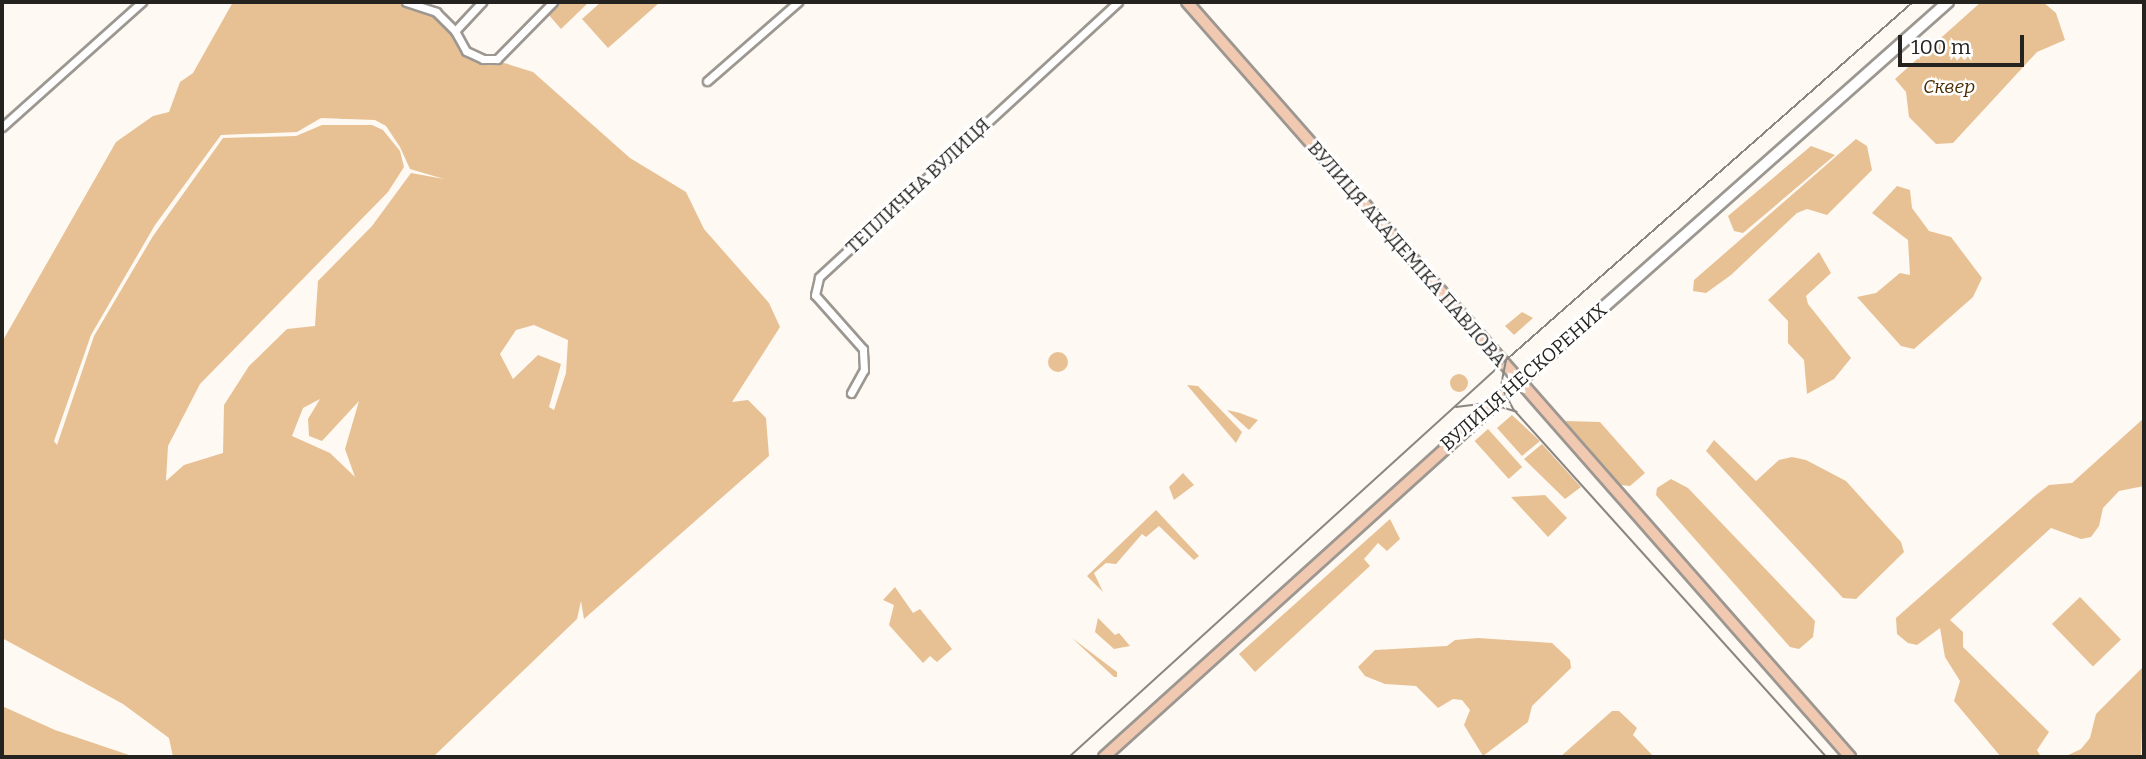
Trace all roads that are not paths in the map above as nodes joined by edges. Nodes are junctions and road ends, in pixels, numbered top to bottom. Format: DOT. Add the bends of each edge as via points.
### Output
graph roads {
  1 [pos="142,2"];
  2 [pos="405,2"];
  3 [pos="482,2"];
  4 [pos="553,2"];
  5 [pos="798,2"];
  6 [pos="1118,2"];
  7 [pos="1187,2"];
  8 [pos="1948,2"];
  9 [pos="455,31"];
  10 [pos="707,81"];
  11 [pos="2,127"];
  12 [pos="1519,382"];
  13 [pos="850,393"];
  14 [pos="1104,757"];
  15 [pos="1850,757"];
  1 -- 11 [label="street"];
  2 -- 9 [label="street" via="436,12"];
  3 -- 9 [label="street"];
  4 -- 9 [label="street" via="497,59 466,51"];
  5 -- 10 [label="street"];
  6 -- 13 [label="street, ТЕПЛИЧНА ВУЛИЦЯ" via="819,277 815,295 863,349 864,370"];
  7 -- 12 [label="main road, ВУЛИЦЯ АКАДЕМІКА ПАВЛОВА"];
  8 -- 12 [label="main road, ВУЛИЦЯ НЕСКОРЕНИХ"];
  12 -- 14 [label="main road, ВУЛИЦЯ НЕСКОРЕНИХ"];
  12 -- 15 [label="main road, ВУЛИЦЯ АКАДЕМІКА ПАВЛОВА"];
}
